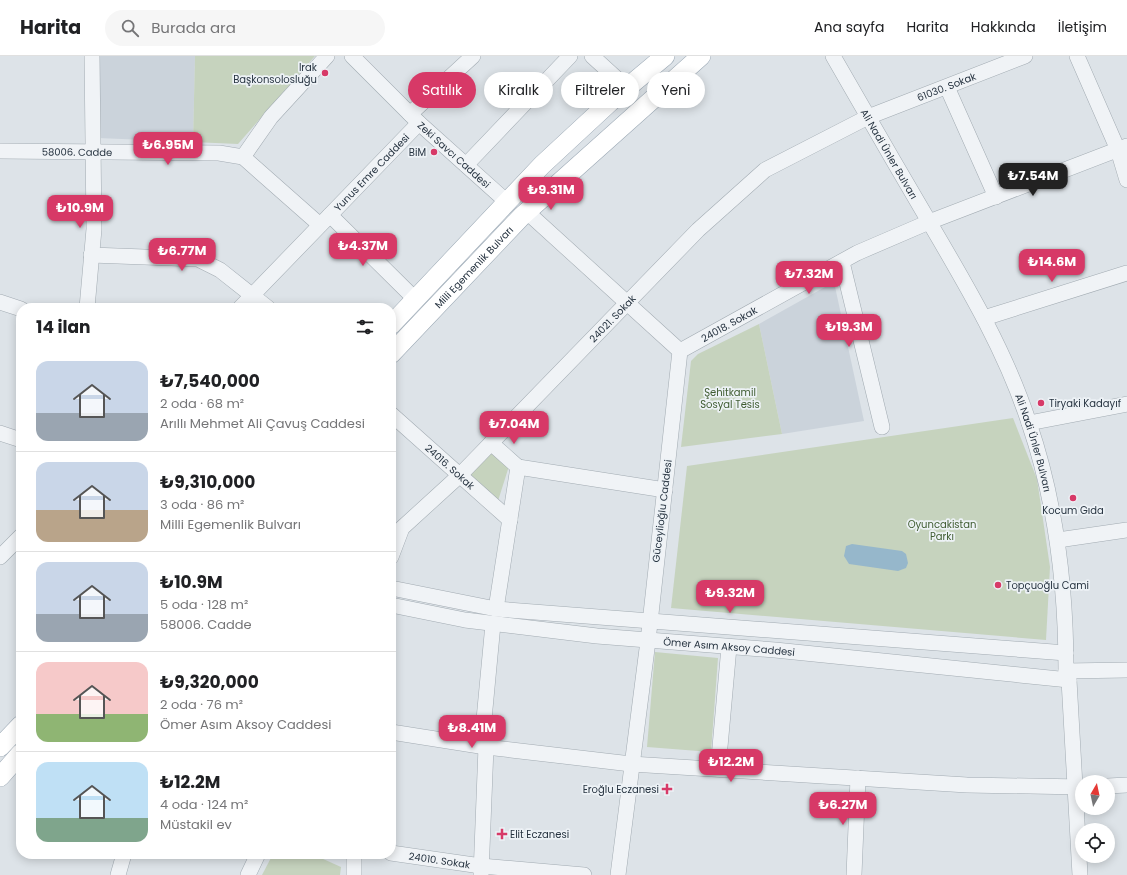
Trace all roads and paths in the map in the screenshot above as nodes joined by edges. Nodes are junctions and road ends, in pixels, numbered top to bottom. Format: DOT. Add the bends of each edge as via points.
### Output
graph roads {
  1 [pos="92,56"];
  2 [pos="327,56"];
  3 [pos="352,56"];
  4 [pos="473,56"];
  5 [pos="570,56"];
  6 [pos="592,56"];
  7 [pos="665,56"];
  8 [pos="702,56"];
  9 [pos="833,56"];
  10 [pos="1025,56"];
  11 [pos="1077,56"];
  12 [pos="610,72"];
  13 [pos="639,78"];
  14 [pos="947,87"];
  15 [pos="605,108"];
  16 [pos="868,117"];
  17 [pos="414,118"];
  18 [pos="1122,148"];
  19 [pos="0,151"];
  20 [pos="92,151"];
  21 [pos="243,157"];
  22 [pos="466,165"];
  23 [pos="1127,180"];
  24 [pos="996,197"];
  25 [pos="507,202"];
  26 [pos="527,212"];
  27 [pos="325,220"];
  28 [pos="929,222"];
  29 [pos="92,254"];
  30 [pos="842,262"];
  31 [pos="1127,273"];
  32 [pos="253,295"];
  33 [pos="416,300"];
  34 [pos="0,302"];
  35 [pos="626,302"];
  36 [pos="87,303"];
  37 [pos="245,303"];
  38 [pos="262,303"];
  39 [pos="16,307"];
  40 [pos="984,318"];
  41 [pos="396,320"];
  42 [pos="396,349"];
  43 [pos="680,351"];
  44 [pos="1127,404"];
  45 [pos="396,419"];
  46 [pos="1029,423"];
  47 [pos="882,427"];
  48 [pos="0,433"];
  49 [pos="16,438"];
  50 [pos="491,443"];
  51 [pos="518,467"];
  52 [pos="459,476"];
  53 [pos="665,490"];
  54 [pos="510,520"];
  55 [pos="1127,530"];
  56 [pos="1058,540"];
  57 [pos="16,541"];
  58 [pos="396,544"];
  59 [pos="0,557"];
  60 [pos="396,589"];
  61 [pos="396,606"];
  62 [pos="496,609"];
  63 [pos="650,622"];
  64 [pos="493,624"];
  65 [pos="648,640"];
  66 [pos="729,648"];
  67 [pos="1066,653"];
  68 [pos="1127,670"];
  69 [pos="1067,676"];
  70 [pos="16,730"];
  71 [pos="396,733"];
  72 [pos="0,747"];
  73 [pos="486,747"];
  74 [pos="16,759"];
  75 [pos="632,764"];
  76 [pos="718,769"];
  77 [pos="1078,775"];
  78 [pos="0,777"];
  79 [pos="858,778"];
  80 [pos="1127,785"];
  81 [pos="1115,786"];
  82 [pos="1075,787"];
  83 [pos="1079,815"];
  84 [pos="396,854"];
  85 [pos="123,859"];
  86 [pos="256,859"];
  87 [pos="354,859"];
  88 [pos="481,871"];
  89 [pos="118,875"];
  90 [pos="248,875"];
  91 [pos="354,875"];
  92 [pos="584,875"];
  93 [pos="618,875"];
  94 [pos="854,875"];
  95 [pos="1080,875"];
  1 -- 20 [label="street"];
  2 -- 21 [label="street" via="271,117"];
  3 -- 17 [label="street, Zeki Savcı Caddesi"];
  4 -- 17 [label="street, Yunus Emre Caddesi"];
  5 -- 22 [label="street"];
  6 -- 12 [label="street"];
  7 -- 13 [label="main road, Milli Egemenlik Bulvarı"];
  8 -- 26 [label="main road, Milli Egemenlik Bulvarı"];
  9 -- 16 [label="street, Ali Nadi Ünler Bulvarı"];
  10 -- 14 [label="street, 61030. Sokak"];
  11 -- 18 [label="street"];
  14 -- 16 [label="street, 61030. Sokak"];
  14 -- 24 [label="street"];
  15 -- 25 [label="main road, Milli Egemenlik Bulvarı" via="542,165"];
  16 -- 28 [label="street, Ali Nadi Ünler Bulvarı"];
  16 -- 35 [label="street, 24021. Sokak" via="765,170 698,230"];
  17 -- 22 [label="street, Zeki Savcı Caddesi"];
  17 -- 27 [label="street, Yunus Emre Caddesi"];
  18 -- 23 [label="street"];
  18 -- 24 [label="street, 24018. Sokak"];
  19 -- 20 [label="street, 58006. Cadde"];
  20 -- 21 [label="street, 58006. Cadde" via="219,153"];
  20 -- 29 [label="street"];
  21 -- 27 [label="street"];
  22 -- 25 [label="street, Zeki Savcı Caddesi"];
  24 -- 28 [label="street, 24018. Sokak"];
  25 -- 33 [label="main road, Milli Egemenlik Bulvarı"];
  26 -- 35 [label="street"];
  26 -- 42 [label="main road, Milli Egemenlik Bulvarı"];
  27 -- 32 [label="street, Yunus Emre Caddesi"];
  27 -- 33 [label="street"];
  28 -- 30 [label="street, 24018. Sokak"];
  28 -- 40 [label="street, Ali Nadi Ünler Bulvarı"];
  29 -- 32 [label="street" via="198,259 220,270"];
  29 -- 36 [label="street"];
  30 -- 43 [label="street, 24018. Sokak"];
  30 -- 47 [label="street"];
  31 -- 40 [label="street"];
  32 -- 37 [label="street, Yunus Emre Caddesi"];
  32 -- 38 [label="street"];
  33 -- 41 [label="main road, Milli Egemenlik Bulvarı"];
  34 -- 39 [label="street"];
  35 -- 43 [label="street"];
  35 -- 50 [label="street, 24021. Sokak"];
  40 -- 46 [label="street, Ali Nadi Ünler Bulvarı" via="1007,366"];
  43 -- 53 [label="street, Güceylioğlu Caddesi"];
  44 -- 46 [label="street"];
  45 -- 52 [label="street, 24016. Sokak"];
  46 -- 56 [label="street, Ali Nadi Ünler Bulvarı"];
  48 -- 49 [label="street"];
  50 -- 51 [label="street"];
  50 -- 52 [label="street, 24021. Sokak"];
  51 -- 53 [label="street"];
  51 -- 54 [label="street"];
  52 -- 54 [label="street, 24016. Sokak"];
  52 -- 58 [label="street, 24021. Sokak" via="402,528"];
  53 -- 63 [label="street, Güceylioğlu Caddesi"];
  54 -- 62 [label="street"];
  55 -- 56 [label="street"];
  56 -- 67 [label="street, Ali Nadi Ünler Bulvarı"];
  57 -- 59 [label="street"];
  60 -- 62 [label="street, Ömer Asım Aksoy Caddesi"];
  61 -- 64 [label="street, Ömer Asım Aksoy Caddesi"];
  62 -- 63 [label="street, Ömer Asım Aksoy Caddesi"];
  63 -- 65 [label="street, Güceylioğlu Caddesi"];
  63 -- 67 [label="street, Ömer Asım Aksoy Caddesi"];
  64 -- 65 [label="street, Ömer Asım Aksoy Caddesi"];
  64 -- 73 [label="street" via="483,730"];
  65 -- 66 [label="street, Ömer Asım Aksoy Caddesi"];
  65 -- 75 [label="street, Güceylioğlu Caddesi"];
  66 -- 69 [label="street, Ömer Asım Aksoy Caddesi"];
  66 -- 76 [label="street"];
  67 -- 69 [label="street, Ali Nadi Ünler Bulvarı"];
  68 -- 69 [label="street, Ömer Asım Aksoy Caddesi"];
  69 -- 77 [label="street, Ali Nadi Ünler Bulvarı"];
  70 -- 72 [label="main road"];
  71 -- 73 [label="street"];
  73 -- 75 [label="street"];
  73 -- 88 [label="street"];
  74 -- 78 [label="main road"];
  75 -- 76 [label="street"];
  75 -- 93 [label="street, Güceylioğlu Caddesi"];
  76 -- 79 [label="street"];
  79 -- 82 [label="street" via="967,785"];
  79 -- 94 [label="street"];
  80 -- 81 [label="street"];
  83 -- 95 [label="street, Ali Nadi Ünler Bulvarı"];
  84 -- 88 [label="street, 24010. Sokak"];
  85 -- 89 [label="street"];
  86 -- 90 [label="street"];
  87 -- 91 [label="street"];
  88 -- 92 [label="street, 24010. Sokak"];
}
